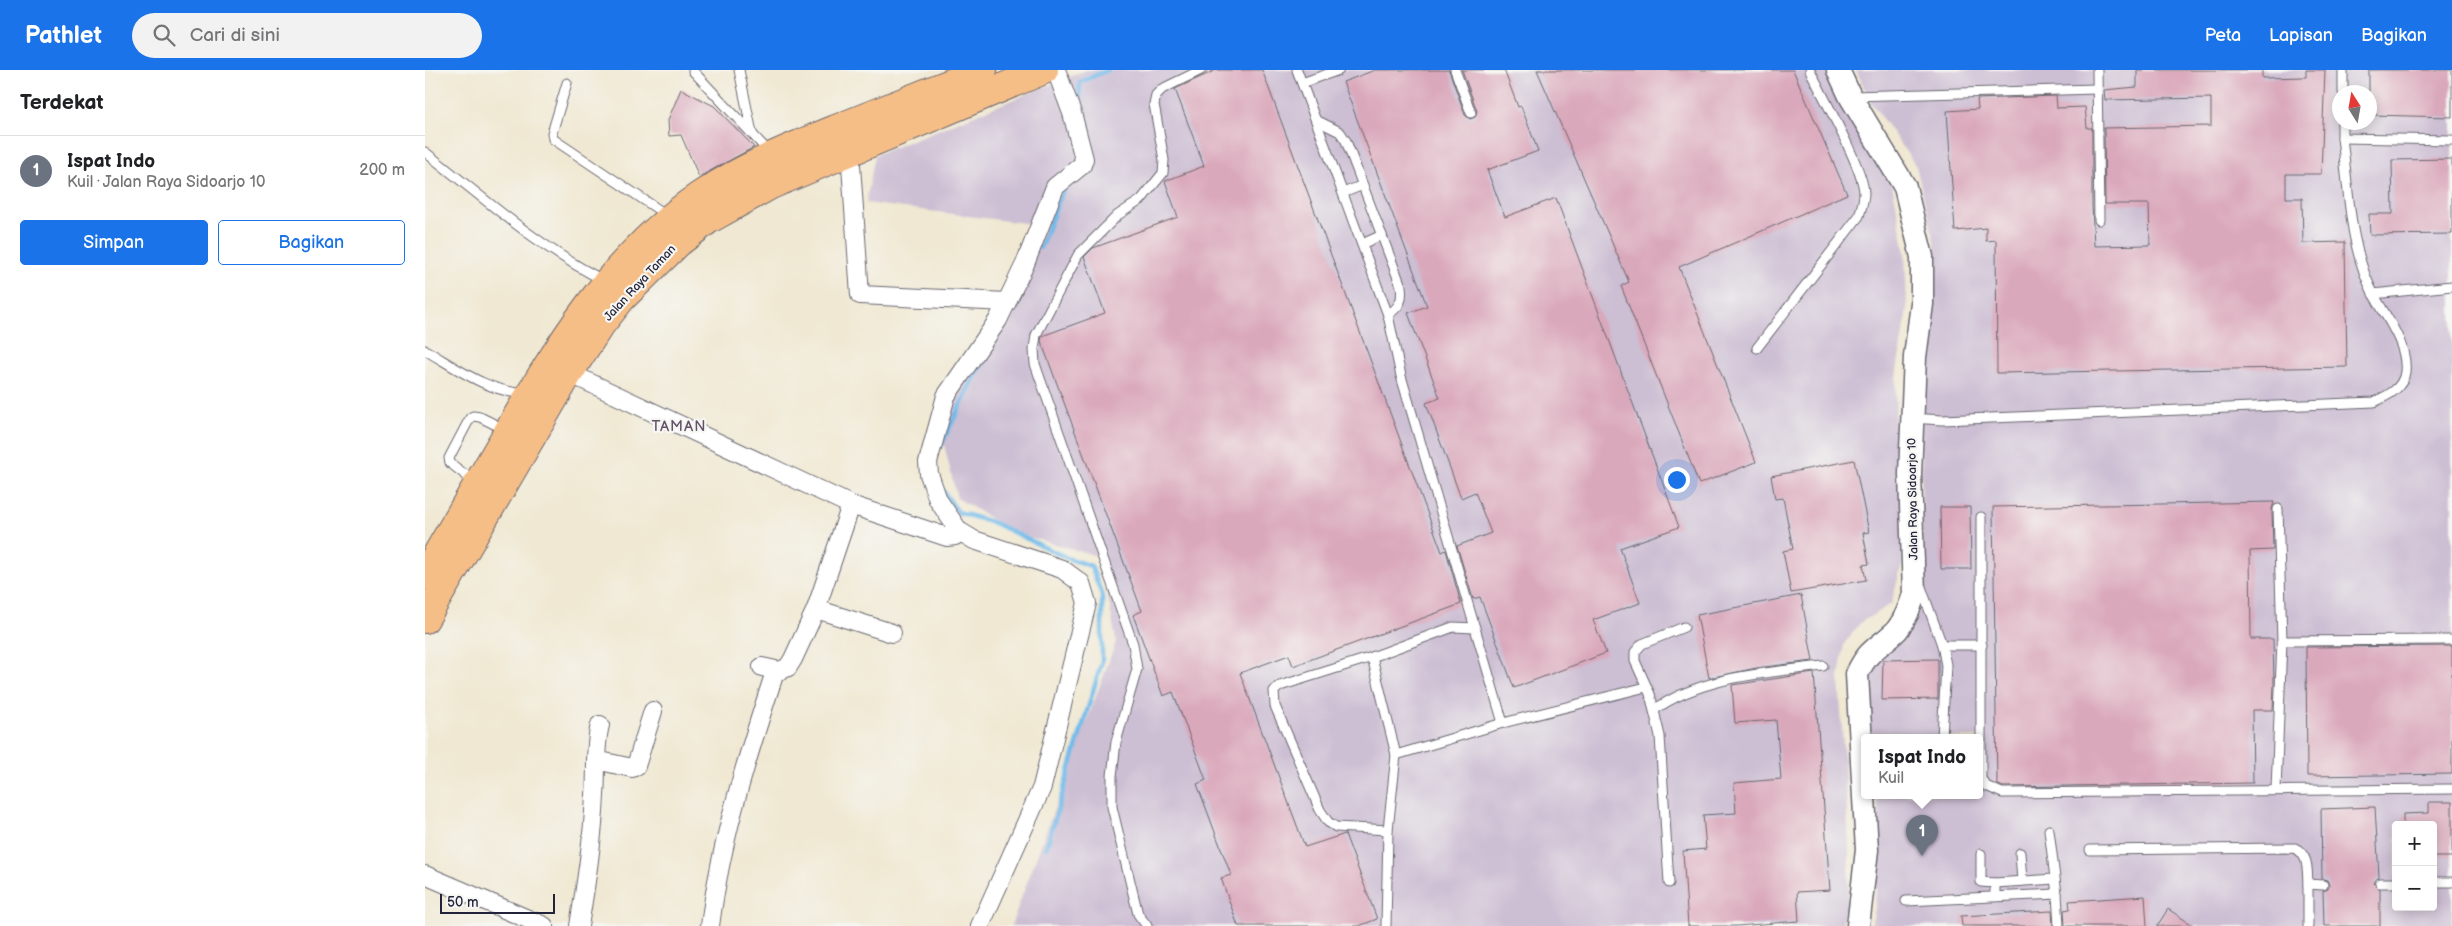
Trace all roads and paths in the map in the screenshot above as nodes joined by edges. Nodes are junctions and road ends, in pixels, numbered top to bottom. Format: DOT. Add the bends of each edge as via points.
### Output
graph roads {
  1 [pos="739,70"];
  2 [pos="983,70"];
  3 [pos="1043,70"];
  4 [pos="1056,70"];
  5 [pos="1201,70"];
  6 [pos="1297,70"];
  7 [pos="1339,70"];
  8 [pos="1455,70"];
  9 [pos="1810,70"];
  10 [pos="1838,70"];
  11 [pos="2097,70"];
  12 [pos="2343,70"];
  13 [pos="693,71"];
  14 [pos="567,83"];
  15 [pos="1302,83"];
  16 [pos="2343,85"];
  17 [pos="2097,89"];
  18 [pos="1850,96"];
  19 [pos="1471,113"];
  20 [pos="1316,120"];
  21 [pos="2342,130"];
  22 [pos="752,133"];
  23 [pos="2342,138"];
  24 [pos="2452,140"];
  25 [pos="850,151"];
  26 [pos="425,152"];
  27 [pos="771,155"];
  28 [pos="1363,184"];
  29 [pos="1343,193"];
  30 [pos="670,218"];
  31 [pos="2099,220"];
  32 [pos="1382,235"];
  33 [pos="1362,244"];
  34 [pos="606,281"];
  35 [pos="2452,286"];
  36 [pos="2373,294"];
  37 [pos="1007,302"];
  38 [pos="1388,315"];
  39 [pos="1757,348"];
  40 [pos="425,350"];
  41 [pos="569,372"];
  42 [pos="530,394"];
  43 [pos="1911,418"];
  44 [pos="508,432"];
  45 [pos="478,484"];
  46 [pos="851,505"];
  47 [pos="2277,509"];
  48 [pos="1981,517"];
  49 [pos="959,531"];
  50 [pos="1914,564"];
  51 [pos="425,575"];
  52 [pos="815,609"];
  53 [pos="425,619"];
  54 [pos="1684,627"];
  55 [pos="1475,628"];
  56 [pos="892,633"];
  57 [pos="2452,640"];
  58 [pos="2282,641"];
  59 [pos="1942,645"];
  60 [pos="1982,645"];
  61 [pos="1371,657"];
  62 [pos="1823,666"];
  63 [pos="1646,687"];
  64 [pos="1655,710"];
  65 [pos="653,711"];
  66 [pos="1503,723"];
  67 [pos="600,725"];
  68 [pos="1943,734"];
  69 [pos="1981,734"];
  70 [pos="1861,744"];
  71 [pos="1396,755"];
  72 [pos="596,760"];
  73 [pos="1983,781"];
  74 [pos="2452,789"];
  75 [pos="2276,790"];
  76 [pos="1864,799"];
  77 [pos="1388,830"];
  78 [pos="2049,830"];
  79 [pos="2090,850"];
  80 [pos="2020,852"];
  81 [pos="1981,854"];
  82 [pos="425,875"];
  83 [pos="2054,879"];
  84 [pos="2022,881"];
  85 [pos="2437,882"];
  86 [pos="2452,882"];
  87 [pos="1669,883"];
  88 [pos="1995,883"];
  89 [pos="2380,883"];
  90 [pos="2392,883"];
  91 [pos="2308,884"];
  92 [pos="2323,885"];
  93 [pos="2057,894"];
  94 [pos="1995,895"];
  95 [pos="1906,901"];
  96 [pos="544,926"];
  97 [pos="579,926"];
  98 [pos="710,926"];
  99 [pos="980,926"];
  100 [pos="1147,926"];
  101 [pos="1386,926"];
  102 [pos="1858,926"];
  103 [pos="2059,926"];
  104 [pos="2309,926"];
  1 -- 22 [label="lane"];
  2 -- 27 [label="highway, Jalan Raya Taman"];
  3 -- 25 [label="highway, Jalan Raya Taman"];
  4 -- 37 [label="street" via="1084,159 1082,165 1055,187"];
  5 -- 100 [label="lane" via="1156,95 1154,104 1164,160 1163,173 1141,200 1118,215 1078,255 1036,335 1034,349 1035,364 1133,644 1137,669 1116,742 1112,807 1138,914"];
  6 -- 15 [label="lane"];
  7 -- 15 [label="lane"];
  8 -- 19 [label="lane"];
  9 -- 39 [label="lane" via="1859,174 1864,193 1862,207 1859,216"];
  10 -- 18 [label="street, Jalan Raya Sidoarjo 10"];
  11 -- 17 [label="lane"];
  12 -- 16 [label="lane"];
  13 -- 22 [label="lane"];
  14 -- 30 [label="lane" via="553,139"];
  15 -- 20 [label="lane"];
  17 -- 18 [label="lane"];
  17 -- 31 [label="lane"];
  18 -- 43 [label="street, Jalan Raya Sidoarjo 10" via="1905,187 1922,257 1922,304"];
  20 -- 28 [label="lane" via="1340,132"];
  20 -- 29 [label="lane"];
  21 -- 23 [label="lane"];
  22 -- 27 [label="lane"];
  23 -- 24 [label="lane"];
  23 -- 36 [label="lane" via="2357,255"];
  25 -- 37 [label="street" via="860,295"];
  25 -- 41 [label="highway, Jalan Raya Taman" via="745,198 678,243 622,298"];
  26 -- 34 [label="lane" via="541,242"];
  27 -- 30 [label="highway, Jalan Raya Taman" via="728,178"];
  28 -- 29 [label="lane"];
  28 -- 32 [label="lane"];
  29 -- 33 [label="lane"];
  30 -- 34 [label="highway, Jalan Raya Taman"];
  32 -- 33 [label="lane"];
  32 -- 38 [label="lane" via="1403,299"];
  33 -- 38 [label="lane"];
  34 -- 42 [label="highway, Jalan Raya Taman"];
  35 -- 36 [label="lane"];
  36 -- 43 [label="lane" via="2402,351 2405,372 2399,387 2374,402 1943,420"];
  37 -- 49 [label="street" via="989,335 946,396 930,450 929,474 938,500"];
  38 -- 55 [label="lane" via="1401,376"];
  40 -- 42 [label="lane" via="480,382 507,393"];
  41 -- 46 [label="street"];
  41 -- 53 [label="highway, Jalan Raya Taman"];
  42 -- 44 [label="highway, Jalan Raya Taman"];
  43 -- 50 [label="street, Jalan Raya Sidoarjo 10"];
  44 -- 45 [label="highway, Jalan Raya Taman"];
  44 -- 45 [label="lane" via="480,417 471,418 449,458 450,463"];
  45 -- 51 [label="highway, Jalan Raya Taman"];
  46 -- 49 [label="street" via="947,537 955,536"];
  46 -- 52 [label="street"];
  47 -- 58 [label="lane"];
  48 -- 60 [label="lane"];
  49 -- 99 [label="street" via="974,540 1062,569 1081,583 1087,603 1042,787"];
  50 -- 59 [label="lane"];
  50 -- 70 [label="street, Jalan Raya Sidoarjo 10" via="1914,594 1909,612 1897,630 1865,657 1857,674"];
  52 -- 56 [label="street"];
  52 -- 98 [label="street" via="793,659 783,670 769,669 716,886"];
  54 -- 63 [label="lane" via="1641,644 1635,652 1635,661"];
  55 -- 61 [label="lane" via="1453,627"];
  55 -- 66 [label="lane"];
  57 -- 58 [label="lane"];
  58 -- 75 [label="lane"];
  59 -- 60 [label="lane"];
  59 -- 68 [label="lane" via="1946,665"];
  60 -- 69 [label="lane"];
  61 -- 71 [label="lane"];
  61 -- 77 [label="lane" via="1280,686 1273,698 1328,822 1336,827"];
  62 -- 64 [label="lane" via="1713,683 1682,694"];
  63 -- 64 [label="lane"];
  63 -- 66 [label="lane"];
  64 -- 87 [label="lane" via="1660,736"];
  65 -- 72 [label="street" via="636,766 632,768"];
  66 -- 71 [label="lane"];
  67 -- 72 [label="street"];
  71 -- 77 [label="lane"];
  72 -- 97 [label="street" via="595,795"];
  73 -- 75 [label="lane" via="1986,786 2002,792"];
  74 -- 75 [label="lane"];
  76 -- 102 [label="street, Jalan Raya Sidoarjo 10" via="1867,850"];
  77 -- 101 [label="lane"];
  78 -- 83 [label="lane"];
  79 -- 91 [label="lane" via="2295,848 2306,858"];
  80 -- 84 [label="lane"];
  81 -- 88 [label="lane" via="1981,882"];
  82 -- 96 [label="street"];
  83 -- 84 [label="lane"];
  83 -- 93 [label="lane"];
  84 -- 88 [label="lane"];
  85 -- 86 [label="lane"];
  88 -- 94 [label="lane"];
  89 -- 90 [label="lane"];
  91 -- 92 [label="lane"];
  91 -- 104 [label="lane"];
  93 -- 94 [label="lane"];
  93 -- 103 [label="lane"];
  94 -- 95 [label="lane"];
}
